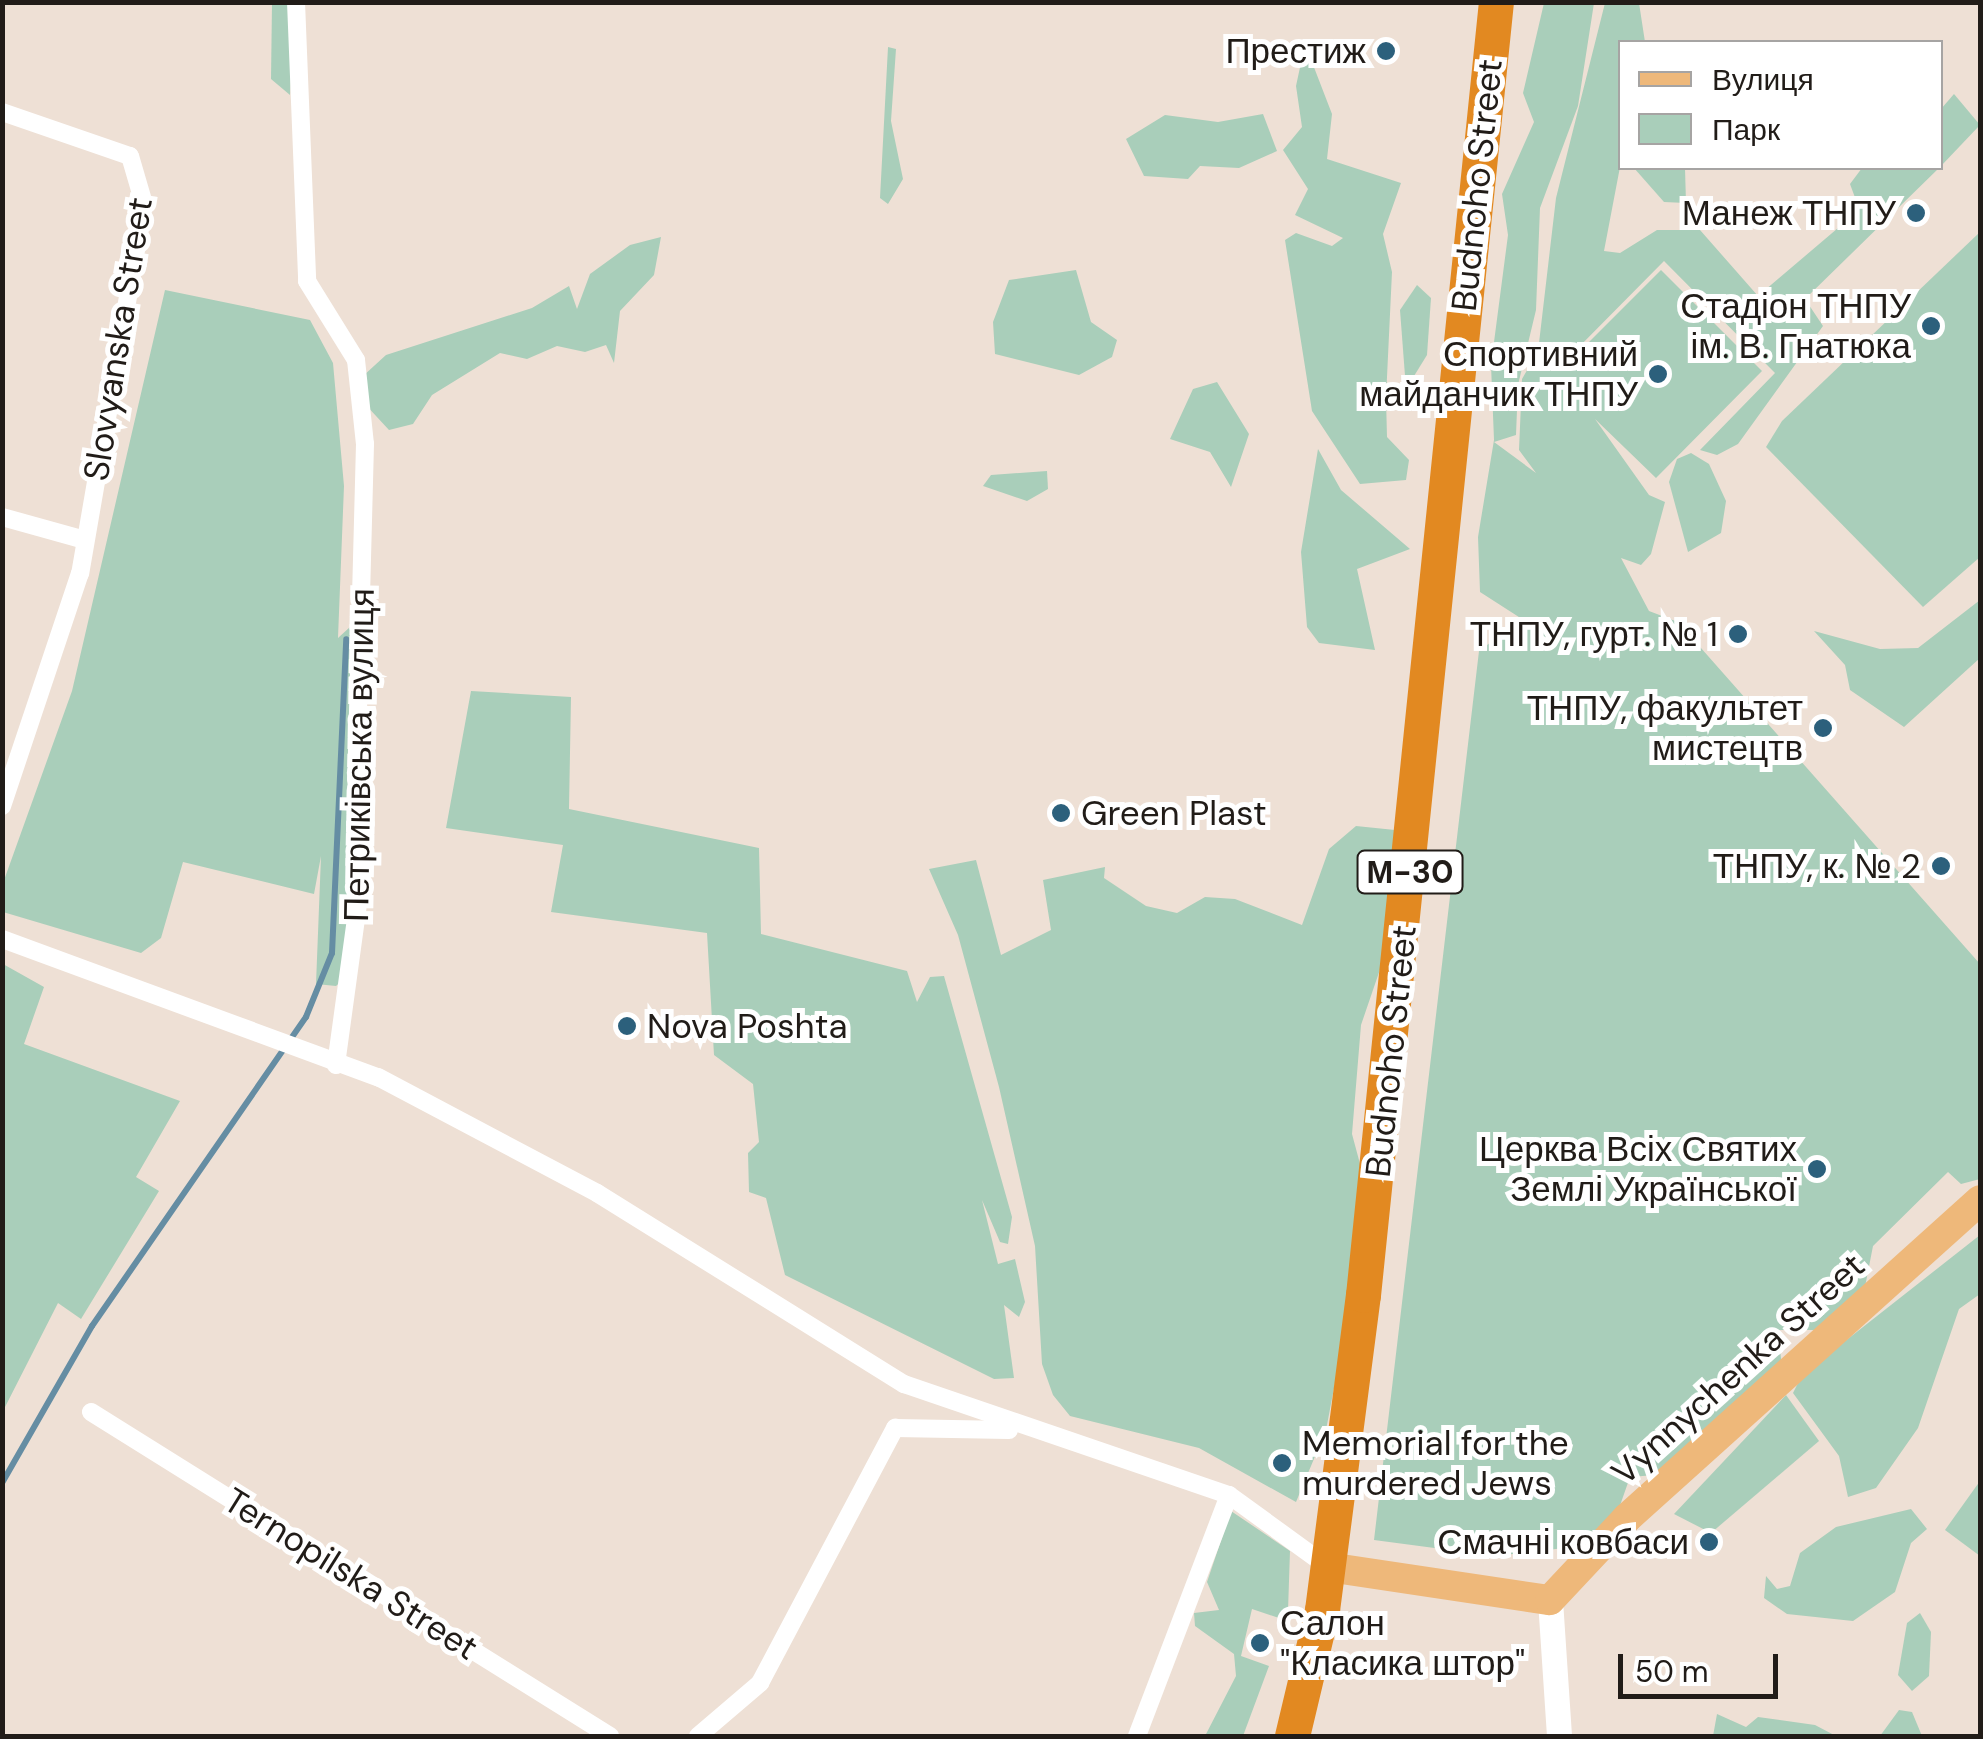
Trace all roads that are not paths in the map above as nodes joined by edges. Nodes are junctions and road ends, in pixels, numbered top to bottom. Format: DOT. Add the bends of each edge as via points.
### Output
graph roads {
  1 [pos="296,2"];
  2 [pos="1496,2"];
  3 [pos="2,112"];
  4 [pos="2,516"];
  5 [pos="85,540"];
  6 [pos="2,806"];
  7 [pos="2,940"];
  8 [pos="336,1064"];
  9 [pos="1980,1200"];
  10 [pos="91,1412"];
  11 [pos="1025,1430"];
  12 [pos="1229,1495"];
  13 [pos="1328,1567"];
  14 [pos="1550,1600"];
  15 [pos="610,1736"];
  16 [pos="698,1736"];
  17 [pos="1137,1736"];
  18 [pos="1292,1736"];
  19 [pos="1559,1736"];
  1 -- 8 [label="street, Петриківська вулиця" via="307,281 356,360 365,444 356,779 366,854"];
  2 -- 13 [label="highway, Budnoho Street / М-30" via="1395,1015"];
  3 -- 5 [label="street, Slovyanska Street" via="107,142 143,178"];
  4 -- 5 [label="street"];
  5 -- 6 [label="street" via="60,645"];
  7 -- 8 [label="street" via="266,1032"];
  8 -- 11 [label="street" via="521,1150 904,1384"];
  9 -- 14 [label="main road, Vynnychenka Street" via="1627,1518"];
  10 -- 15 [label="street, Ternopilska Street"];
  11 -- 12 [label="street"];
  11 -- 16 [label="street" via="895,1428 760,1683"];
  12 -- 13 [label="street"];
  12 -- 17 [label="street"];
  13 -- 14 [label="main road"];
  13 -- 18 [label="highway, Budnoho Street / М-30"];
  14 -- 19 [label="main road"];
}
